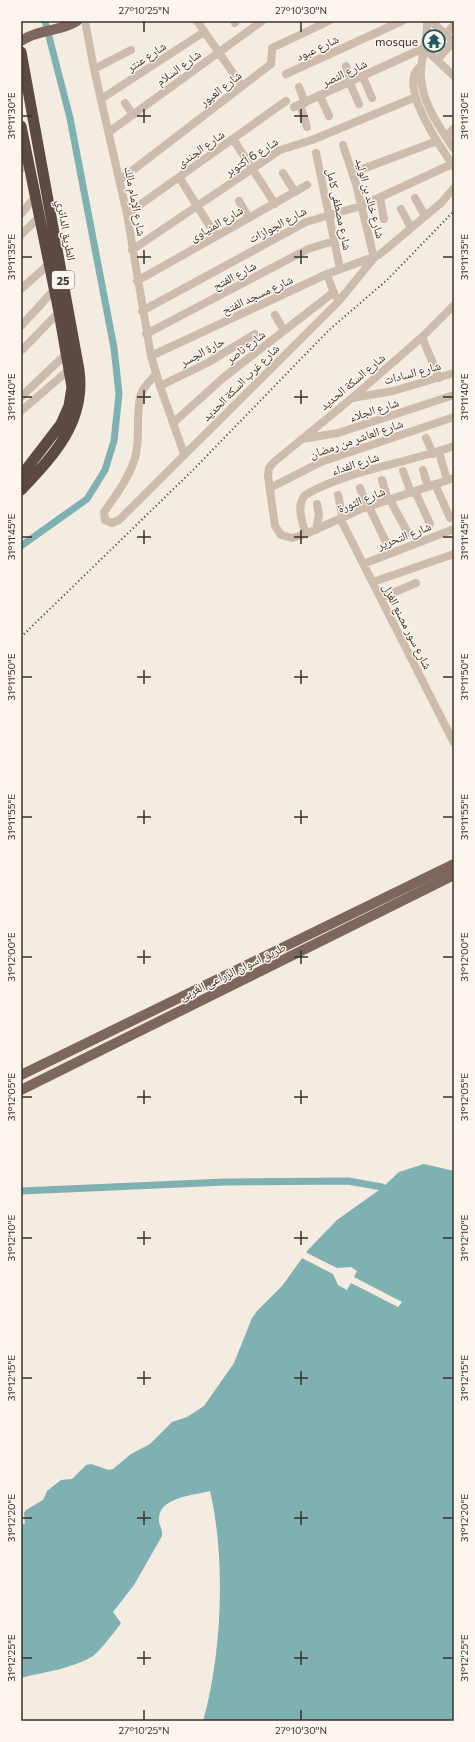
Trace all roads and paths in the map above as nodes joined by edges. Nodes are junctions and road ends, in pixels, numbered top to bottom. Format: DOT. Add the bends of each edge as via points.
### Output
graph roads {
  1 [pos="77,21"];
  2 [pos="85,21"];
  3 [pos="198,21"];
  4 [pos="262,21"];
  5 [pos="329,21"];
  6 [pos="402,21"];
  7 [pos="427,21"];
  8 [pos="431,21"];
  9 [pos="454,25"];
  10 [pos="204,32"];
  11 [pos="446,34"];
  12 [pos="21,41"];
  13 [pos="454,42"];
  14 [pos="424,48"];
  15 [pos="132,50"];
  16 [pos="21,52"];
  17 [pos="218,53"];
  18 [pos="437,60"];
  19 [pos="346,66"];
  20 [pos="421,66"];
  21 [pos="94,69"];
  22 [pos="286,74"];
  23 [pos="454,76"];
  24 [pos="363,77"];
  25 [pos="351,83"];
  26 [pos="242,86"];
  27 [pos="300,87"];
  28 [pos="320,96"];
  29 [pos="416,97"];
  30 [pos="372,98"];
  31 [pos="101,99"];
  32 [pos="286,101"];
  33 [pos="125,103"];
  34 [pos="359,104"];
  35 [pos="300,105"];
  36 [pos="133,115"];
  37 [pos="329,116"];
  38 [pos="21,126"];
  39 [pos="307,127"];
  40 [pos="454,128"];
  41 [pos="109,132"];
  42 [pos="446,137"];
  43 [pos="233,139"];
  44 [pos="437,140"];
  45 [pos="343,145"];
  46 [pos="454,149"];
  47 [pos="316,153"];
  48 [pos="25,162"];
  49 [pos="453,165"];
  50 [pos="252,169"];
  51 [pos="283,173"];
  52 [pos="352,173"];
  53 [pos="178,177"];
  54 [pos="120,180"];
  55 [pos="307,185"];
  56 [pos="454,188"];
  57 [pos="295,192"];
  58 [pos="35,197"];
  59 [pos="380,198"];
  60 [pos="415,198"];
  61 [pos="239,201"];
  62 [pos="274,204"];
  63 [pos="197,206"];
  64 [pos="361,206"];
  65 [pos="401,209"];
  66 [pos="21,214"];
  67 [pos="127,214"];
  68 [pos="328,214"];
  69 [pos="425,216"];
  70 [pos="39,217"];
  71 [pos="250,218"];
  72 [pos="384,218"];
  73 [pos="411,228"];
  74 [pos="21,235"];
  75 [pos="216,236"];
  76 [pos="50,241"];
  77 [pos="334,241"];
  78 [pos="132,250"];
  79 [pos="374,258"];
  80 [pos="49,264"];
  81 [pos="340,269"];
  82 [pos="327,274"];
  83 [pos="137,281"];
  84 [pos="21,289"];
  85 [pos="54,290"];
  86 [pos="334,292"];
  87 [pos="338,302"];
  88 [pos="454,306"];
  89 [pos="142,311"];
  90 [pos="59,312"];
  91 [pos="274,315"];
  92 [pos="21,326"];
  93 [pos="284,330"];
  94 [pos="146,334"];
  95 [pos="255,334"];
  96 [pos="422,337"];
  97 [pos="21,351"];
  98 [pos="67,353"];
  99 [pos="151,356"];
  100 [pos="70,369"];
  101 [pos="454,373"];
  102 [pos="156,374"];
  103 [pos="440,378"];
  104 [pos="160,386"];
  105 [pos="454,395"];
  106 [pos="21,397"];
  107 [pos="352,398"];
  108 [pos="21,411"];
  109 [pos="454,417"];
  110 [pos="173,423"];
  111 [pos="426,438"];
  112 [pos="299,440"];
  113 [pos="454,446"];
  114 [pos="436,453"];
  115 [pos="184,454"];
  116 [pos="423,470"];
  117 [pos="403,471"];
  118 [pos="21,476"];
  119 [pos="450,479"];
  120 [pos="382,480"];
  121 [pos="432,486"];
  122 [pos="270,488"];
  123 [pos="360,488"];
  124 [pos="21,490"];
  125 [pos="413,492"];
  126 [pos="338,495"];
  127 [pos="389,500"];
  128 [pos="317,504"];
  129 [pos="368,507"];
  130 [pos="450,518"];
  131 [pos="342,519"];
  132 [pos="430,524"];
  133 [pos="454,528"];
  134 [pos="316,530"];
  135 [pos="408,533"];
  136 [pos="306,534"];
  137 [pos="386,542"];
  138 [pos="454,554"];
  139 [pos="363,564"];
  140 [pos="373,582"];
  141 [pos="416,583"];
  142 [pos="381,598"];
  143 [pos="454,743"];
  144 [pos="454,864"];
  145 [pos="454,874"];
  146 [pos="360,910"];
  147 [pos="365,920"];
  148 [pos="21,1076"];
  149 [pos="21,1090"];
  1 -- 12 [label="main road" via="64,27 37,33"];
  2 -- 21 [label="street, شارع الإمام مالك"];
  3 -- 10 [label="street"];
  4 -- 17 [label="street, شارع السلام"];
  5 -- 26 [label="street, شارع العبور" via="272,48 271,64"];
  6 -- 22 [label="street, شارع عبود"];
  7 -- 14 [label="street"];
  8 -- 11 [label="street"];
  9 -- 11 [label="street"];
  10 -- 17 [label="street"];
  10 -- 31 [label="street, شارع عنتر"];
  11 -- 13 [label="street"];
  13 -- 18 [label="street"];
  14 -- 18 [label="street"];
  14 -- 20 [label="street"];
  14 -- 24 [label="street, شارع النصر"];
  15 -- 21 [label="street"];
  16 -- 76 [label="highway, الطريق الدائري / 25"];
  17 -- 26 [label="street"];
  17 -- 36 [label="street, شارع السلام"];
  18 -- 23 [label="street"];
  19 -- 25 [label="street"];
  20 -- 29 [label="street" via="413,76"];
  20 -- 42 [label="street" via="424,93 431,112"];
  21 -- 31 [label="street, شارع الإمام مالك"];
  24 -- 25 [label="street, شارع النصر"];
  24 -- 30 [label="street"];
  25 -- 28 [label="street, شارع النصر"];
  25 -- 34 [label="street"];
  26 -- 54 [label="street, شارع العبور"];
  27 -- 35 [label="street"];
  28 -- 35 [label="street, شارع النصر"];
  28 -- 37 [label="street"];
  29 -- 44 [label="street"];
  29 -- 50 [label="street, شارع 6 أكتوبر" via="312,140 286,147"];
  31 -- 41 [label="street, شارع الإمام مالك"];
  32 -- 43 [label="street, شارع الجندى"];
  33 -- 36 [label="street"];
  35 -- 39 [label="street"];
  36 -- 41 [label="street, شارع السلام"];
  38 -- 48 [label="highway, الطريق الدائري / 25"];
  40 -- 42 [label="street"];
  41 -- 54 [label="street, شارع الإمام مالك"];
  42 -- 46 [label="street"];
  43 -- 50 [label="street"];
  43 -- 53 [label="street, شارع الجندى"];
  44 -- 49 [label="street"];
  44 -- 52 [label="street"];
  45 -- 52 [label="street, شارع خالد بن الوليد"];
  47 -- 68 [label="street, شارع مصطفى كامل"];
  48 -- 58 [label="highway, الطريق الدائري / 25"];
  49 -- 59 [label="street, شارع الجوازات"];
  50 -- 62 [label="street"];
  50 -- 63 [label="street, شارع 6 أكتوبر"];
  51 -- 57 [label="street"];
  52 -- 64 [label="street, شارع خالد بن الوليد"];
  53 -- 63 [label="street"];
  53 -- 67 [label="street, شارع الجندى"];
  54 -- 67 [label="street, شارع الإمام مالك"];
  55 -- 57 [label="street, شارع المنياوى"];
  56 -- 69 [label="street"];
  57 -- 62 [label="street, شارع المنياوى"];
  58 -- 66 [label="street"];
  58 -- 70 [label="highway, الطريق الدائري / 25"];
  59 -- 64 [label="street, شارع الجوازات"];
  59 -- 72 [label="street"];
  60 -- 69 [label="street"];
  61 -- 71 [label="street"];
  62 -- 71 [label="street, شارع المنياوى"];
  63 -- 75 [label="street"];
  63 -- 78 [label="street, شارع 6 أكتوبر"];
  64 -- 68 [label="street, شارع الجوازات"];
  64 -- 79 [label="street, شارع خالد بن الوليد"];
  65 -- 73 [label="street"];
  67 -- 78 [label="street, شارع الإمام مالك"];
  68 -- 77 [label="street, شارع مصطفى كامل"];
  68 -- 89 [label="street, شارع الجوازات" via="298,225"];
  69 -- 73 [label="street"];
  70 -- 74 [label="street"];
  70 -- 76 [label="highway, الطريق الدائري / 25"];
  71 -- 75 [label="street, شارع المنياوى"];
  73 -- 79 [label="street"];
  75 -- 83 [label="street, شارع المنياوى"];
  76 -- 80 [label="highway, الطريق الدائري / 25"];
  76 -- 124 [label="highway, الطريق الدائري / 25" via="79,370 80,397 69,431 48,460"];
  77 -- 81 [label="street, شارع مصطفى كامل"];
  77 -- 94 [label="street, شارع الفتح" via="308,250"];
  78 -- 83 [label="street, شارع الإمام مالك"];
  79 -- 81 [label="street, شارع مسجد الفتح"];
  79 -- 87 [label="street, شارع غرب السكة الحديد"];
  80 -- 84 [label="street"];
  80 -- 85 [label="highway, الطريق الدائري / 25"];
  81 -- 82 [label="street, شارع مسجد الفتح"];
  82 -- 86 [label="street"];
  82 -- 99 [label="street, شارع مسجد الفتح"];
  83 -- 89 [label="street, شارع الإمام مالك"];
  85 -- 90 [label="highway, الطريق الدائري / 25"];
  85 -- 92 [label="street"];
  86 -- 87 [label="street"];
  86 -- 93 [label="street, شارع ناصر"];
  87 -- 115 [label="street, شارع غرب السكة الحديد"];
  88 -- 96 [label="street, شارع السكة الحديد"];
  89 -- 94 [label="street, شارع الإمام مالك"];
  90 -- 97 [label="street"];
  90 -- 98 [label="highway, الطريق الدائري / 25"];
  91 -- 93 [label="street"];
  93 -- 110 [label="street, شارع ناصر" via="223,378"];
  94 -- 99 [label="street, شارع الإمام مالك"];
  95 -- 104 [label="street, حارة الجسر" via="209,362"];
  96 -- 103 [label="street"];
  96 -- 107 [label="street, شارع السكة الحديد"];
  98 -- 100 [label="highway, الطريق الدائري / 25"];
  98 -- 106 [label="street"];
  99 -- 102 [label="street, شارع الإمام مالك"];
  100 -- 108 [label="street"];
  100 -- 118 [label="highway, الطريق الدائري / 25" via="72,387 66,415"];
  101 -- 103 [label="street, شارع السادات"];
  102 -- 104 [label="street, شارع الإمام مالك"];
  102 -- 115 [label="street, شارع غرب السكة الحديد" via="144,388 140,398 137,446 130,470 104,512 105,520 112,524 119,520"];
  103 -- 107 [label="street, شارع السادات" via="393,391"];
  104 -- 110 [label="street, شارع الإمام مالك"];
  105 -- 112 [label="street, شارع الجلاء" via="338,433"];
  107 -- 112 [label="street, شارع السكة الحديد"];
  109 -- 122 [label="street, شارع العاشر من رمضان" via="321,462"];
  110 -- 115 [label="street, شارع الإمام مالك"];
  111 -- 114 [label="street"];
  112 -- 122 [label="street, شارع السكة الحديد" via="270,468"];
  113 -- 114 [label="street, شارع الفداء"];
  114 -- 119 [label="street"];
  114 -- 136 [label="street, شارع الفداء" via="402,460 345,478 305,495 300,505"];
  116 -- 121 [label="street"];
  117 -- 125 [label="street"];
  119 -- 121 [label="street, شارع الثورة"];
  120 -- 127 [label="street"];
  121 -- 125 [label="street, شارع الثورة"];
  121 -- 130 [label="street"];
  122 -- 136 [label="street, شارع الثورة" via="278,532 288,538"];
  123 -- 129 [label="street"];
  125 -- 127 [label="street, شارع الثورة"];
  125 -- 132 [label="street"];
  126 -- 131 [label="street, شارع سور مصنع الغزل"];
  127 -- 129 [label="street, شارع الثورة"];
  127 -- 135 [label="street"];
  128 -- 134 [label="street"];
  129 -- 131 [label="street, شارع الثورة"];
  129 -- 137 [label="street"];
  131 -- 134 [label="street, شارع الثورة"];
  131 -- 139 [label="street, شارع سور مصنع الغزل"];
  133 -- 139 [label="street, شارع التحرير"];
  134 -- 136 [label="street, شارع الثورة"];
  138 -- 140 [label="street"];
  139 -- 140 [label="street, شارع سور مصنع الغزل"];
  140 -- 142 [label="street, شارع سور مصنع الغزل"];
  141 -- 142 [label="street"];
  142 -- 143 [label="street, شارع سور مصنع الغزل"];
  144 -- 146 [label="main road, طريق اسوان الزراعى الغربى"];
  145 -- 147 [label="main road, طريق اسوان الزراعى الغربى"];
  146 -- 147 [label="main road"];
  146 -- 148 [label="main road, طريق اسوان الزراعى الغربى"];
  147 -- 149 [label="main road, طريق اسوان الزراعى الغربى"];
}
